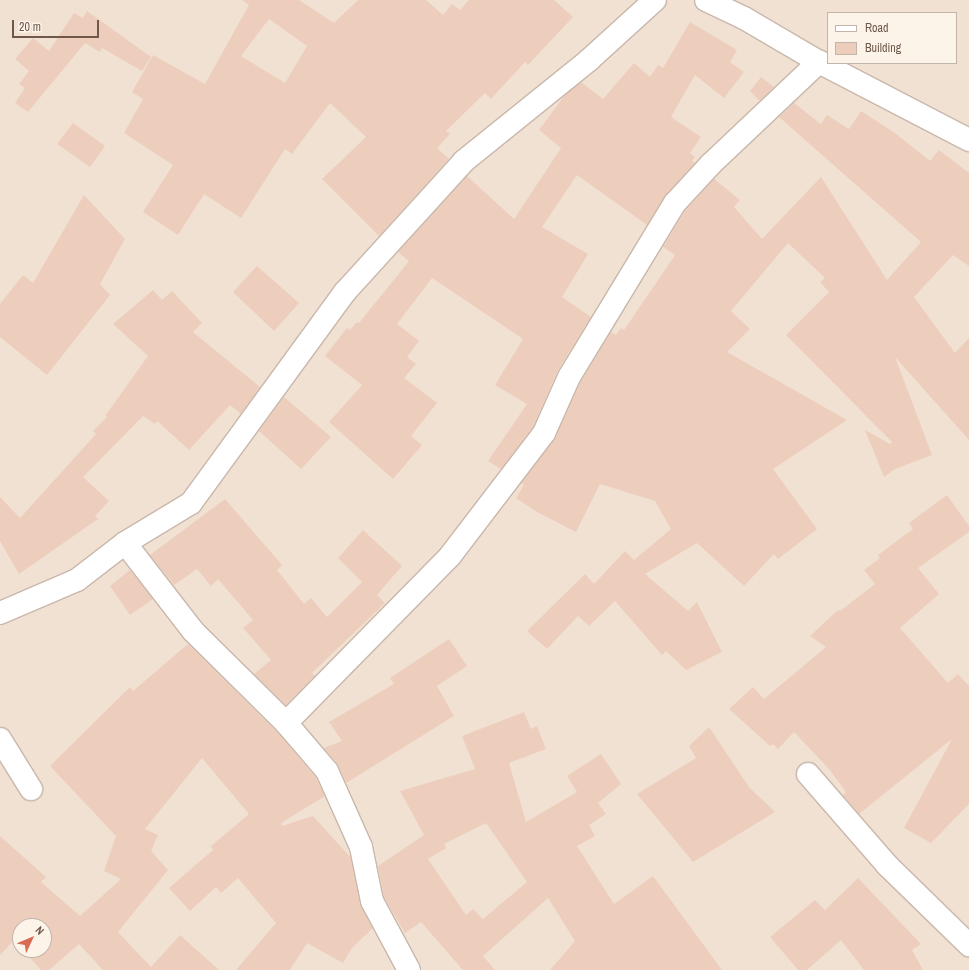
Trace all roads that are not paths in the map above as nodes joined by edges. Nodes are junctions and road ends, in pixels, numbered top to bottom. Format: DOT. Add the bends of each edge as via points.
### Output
graph roads {
  1 [pos="655,0"];
  2 [pos="706,0"];
  3 [pos="745,9"];
  4 [pos="819,62"];
  5 [pos="969,140"];
  6 [pos="125,543"];
  7 [pos="0,613"];
  8 [pos="286,723"];
  9 [pos="0,739"];
  10 [pos="808,774"];
  11 [pos="32,789"];
  12 [pos="969,945"];
  13 [pos="409,970"];
  1 -- 6 [label="street" via="589,60 464,161 345,292 191,503"];
  2 -- 3 [label="street"];
  3 -- 4 [label="street"];
  4 -- 5 [label="street"];
  4 -- 8 [label="street" via="711,164 675,203 569,377 544,433 450,556"];
  6 -- 7 [label="street" via="77,580"];
  6 -- 8 [label="street" via="193,631"];
  8 -- 13 [label="street" via="327,771 361,847 372,902"];
  9 -- 11 [label="street"];
  10 -- 12 [label="street" via="887,865"];
}
